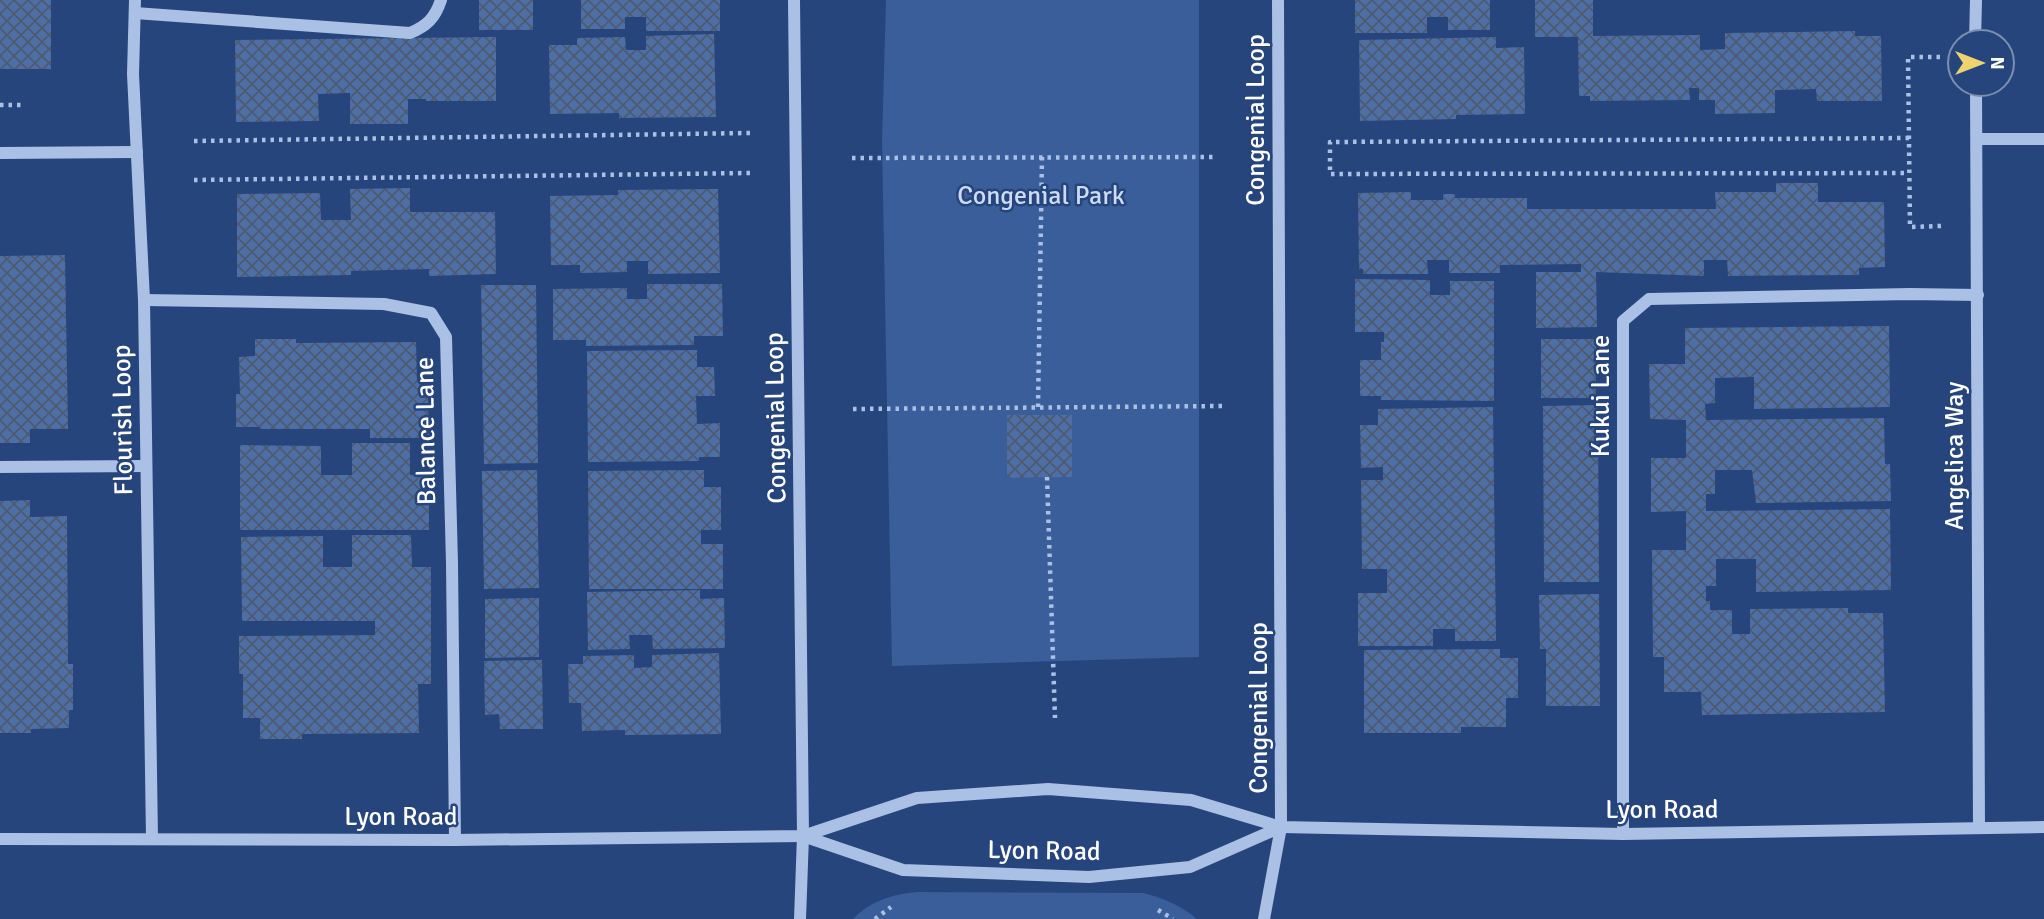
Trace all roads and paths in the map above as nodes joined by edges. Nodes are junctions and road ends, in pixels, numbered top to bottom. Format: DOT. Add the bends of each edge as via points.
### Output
graph roads {
  1 [pos="440,0"];
  2 [pos="794,0"];
  3 [pos="1278,0"];
  4 [pos="1976,0"];
  5 [pos="135,7"];
  6 [pos="1975,28"];
  7 [pos="1946,57"];
  8 [pos="1976,98"];
  9 [pos="0,105"];
  10 [pos="24,105"];
  11 [pos="750,133"];
  12 [pos="1909,138"];
  13 [pos="1977,139"];
  14 [pos="2044,139"];
  15 [pos="194,141"];
  16 [pos="137,152"];
  17 [pos="0,153"];
  18 [pos="1042,157"];
  19 [pos="1217,157"];
  20 [pos="852,158"];
  21 [pos="750,173"];
  22 [pos="1909,173"];
  23 [pos="194,180"];
  24 [pos="1977,225"];
  25 [pos="1978,295"];
  26 [pos="144,300"];
  27 [pos="1224,405"];
  28 [pos="1038,407"];
  29 [pos="853,409"];
  30 [pos="146,466"];
  31 [pos="0,467"];
  32 [pos="1047,477"];
  33 [pos="1055,718"];
  34 [pos="1281,827"];
  35 [pos="2044,827"];
  36 [pos="1979,828"];
  37 [pos="1623,834"];
  38 [pos="803,836"];
  39 [pos="0,839"];
  40 [pos="152,839"];
  41 [pos="455,840"];
  42 [pos="800,919"];
  43 [pos="1264,919"];
  1 -- 5 [label="street" via="437,14 425,27 410,33"];
  2 -- 38 [label="street, Congenial Loop"];
  3 -- 34 [label="street, Congenial Loop"];
  4 -- 6 [label="street"];
  5 -- 16 [label="street, Flourish Loop"];
  7 -- 12 [label="path" via="1908,57"];
  8 -- 13 [label="street, Angelica Way"];
  9 -- 10 [label="path"];
  11 -- 15 [label="path"];
  12 -- 22 [label="path"];
  12 -- 22 [label="path" via="1331,142 1331,174"];
  13 -- 14 [label="street"];
  13 -- 24 [label="street, Angelica Way"];
  16 -- 17 [label="street"];
  16 -- 26 [label="street, Flourish Loop"];
  18 -- 19 [label="path"];
  18 -- 20 [label="path"];
  18 -- 28 [label="path"];
  21 -- 23 [label="path"];
  22 -- 24 [label="path" via="1910,227"];
  24 -- 25 [label="street, Angelica Way"];
  25 -- 36 [label="street, Angelica Way"];
  25 -- 37 [label="street, Kukui Lane" via="1649,299 1623,321"];
  26 -- 30 [label="street, Flourish Loop"];
  26 -- 41 [label="street, Balance Lane" via="384,304 431,313 446,337"];
  27 -- 28 [label="path"];
  28 -- 29 [label="path"];
  30 -- 31 [label="street"];
  30 -- 40 [label="street, Flourish Loop"];
  32 -- 33 [label="path"];
  34 -- 37 [label="street, Lyon Road"];
  34 -- 38 [label="street, Lyon Road" via="1191,800 1048,789 917,799"];
  34 -- 38 [label="street, Lyon Road" via="1190,867 1089,877 903,870"];
  34 -- 43 [label="street, Congenial Loop"];
  35 -- 36 [label="street, Lyon Road"];
  36 -- 37 [label="street, Lyon Road"];
  38 -- 41 [label="street, Lyon Road"];
  38 -- 42 [label="street, Congenial Loop"];
  39 -- 40 [label="street, Lyon Road"];
  40 -- 41 [label="street, Lyon Road"];
}
